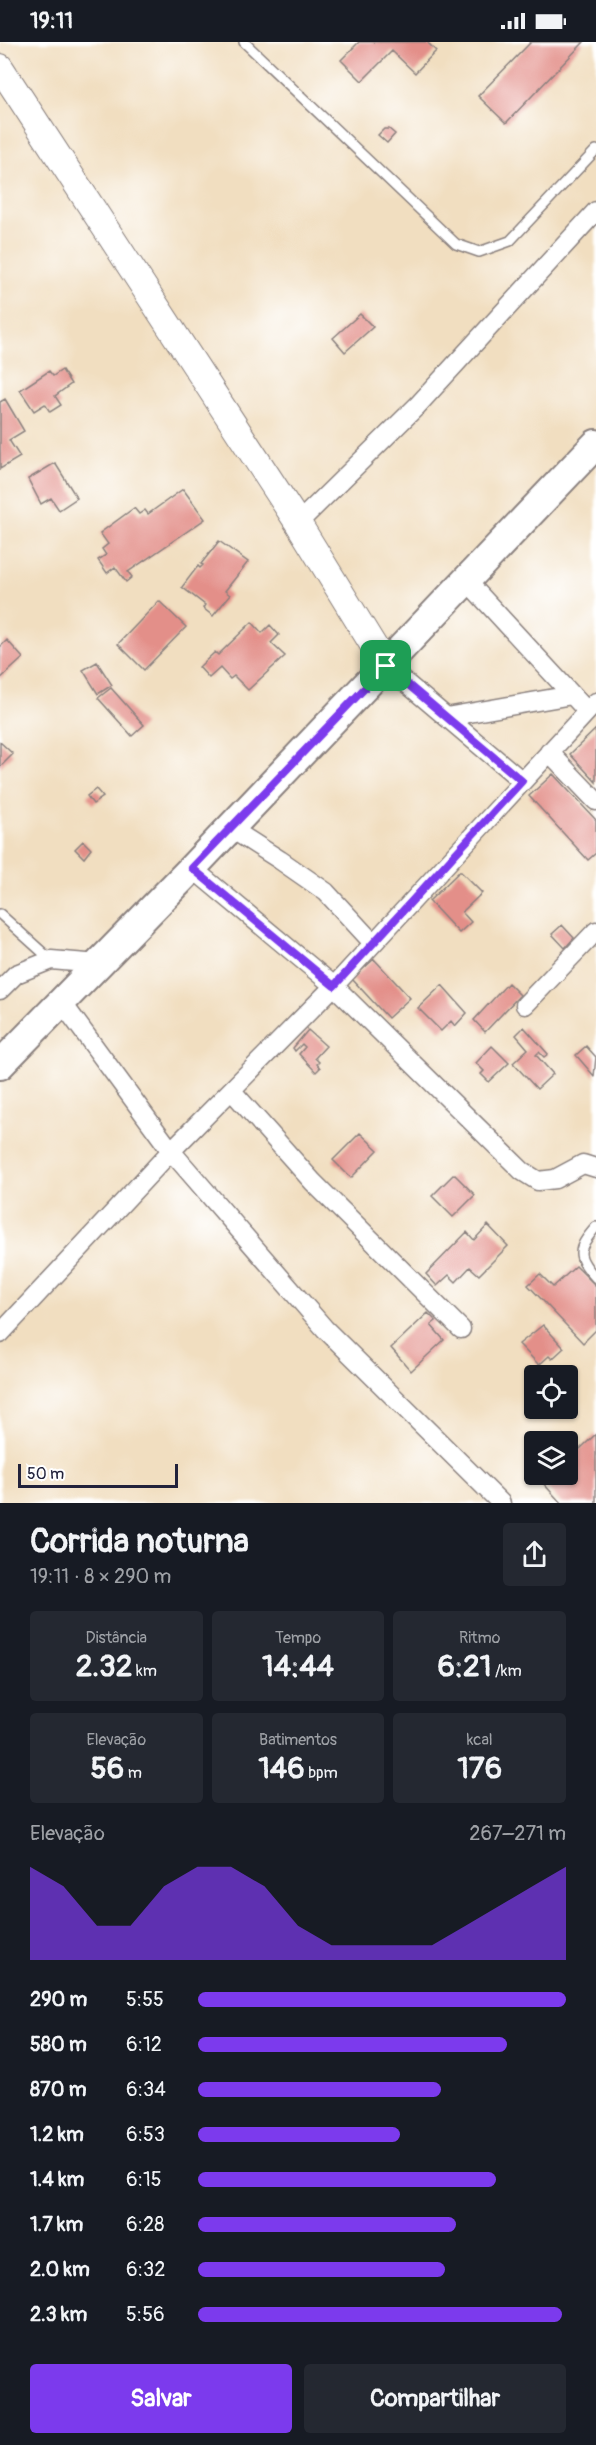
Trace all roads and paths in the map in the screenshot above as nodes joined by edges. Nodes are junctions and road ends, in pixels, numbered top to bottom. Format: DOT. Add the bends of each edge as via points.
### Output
graph roads {
  1 [pos="244,42"];
  2 [pos="0,67"];
  3 [pos="596,150"];
  4 [pos="596,210"];
  5 [pos="596,444"];
  6 [pos="298,524"];
  7 [pos="466,580"];
  8 [pos="386,666"];
  9 [pos="572,695"];
  10 [pos="592,706"];
  11 [pos="446,717"];
  12 [pos="549,752"];
  13 [pos="522,781"];
  14 [pos="596,801"];
  15 [pos="230,828"];
  16 [pos="192,868"];
  17 [pos="0,914"];
  18 [pos="596,931"];
  19 [pos="373,943"];
  20 [pos="51,960"];
  21 [pos="99,964"];
  22 [pos="334,986"];
  23 [pos="0,990"];
  24 [pos="61,1001"];
  25 [pos="525,1005"];
  26 [pos="0,1065"];
  27 [pos="232,1091"];
  28 [pos="171,1151"];
  29 [pos="596,1168"];
  30 [pos="596,1227"];
  31 [pos="596,1278"];
  32 [pos="461,1329"];
  33 [pos="0,1334"];
  34 [pos="501,1503"];
  1 -- 3 [label="lane" via="456,244 478,252 510,241"];
  2 -- 6 [label="street"];
  4 -- 6 [label="street" via="417,406"];
  5 -- 7 [label="main road"];
  6 -- 8 [label="street"];
  7 -- 8 [label="main road"];
  7 -- 9 [label="street"];
  8 -- 11 [label="street"];
  8 -- 15 [label="main road"];
  9 -- 10 [label="street"];
  9 -- 11 [label="street"];
  10 -- 12 [label="street"];
  11 -- 13 [label="street"];
  12 -- 13 [label="street"];
  12 -- 14 [label="street"];
  13 -- 19 [label="street"];
  15 -- 16 [label="main road"];
  15 -- 19 [label="street" via="326,892"];
  16 -- 21 [label="main road"];
  16 -- 22 [label="street"];
  17 -- 20 [label="lane"];
  18 -- 25 [label="street"];
  19 -- 22 [label="street"];
  20 -- 21 [label="street"];
  20 -- 23 [label="street" via="16,974"];
  21 -- 24 [label="main road"];
  22 -- 27 [label="street"];
  22 -- 29 [label="street" via="522,1171 538,1181 555,1179 583,1164"];
  24 -- 26 [label="main road"];
  24 -- 28 [label="street"];
  27 -- 28 [label="street"];
  27 -- 32 [label="street" via="313,1182"];
  28 -- 33 [label="street"];
  28 -- 34 [label="street" via="325,1329"];
  30 -- 31 [label="lane" via="581,1249 581,1261"];
}
